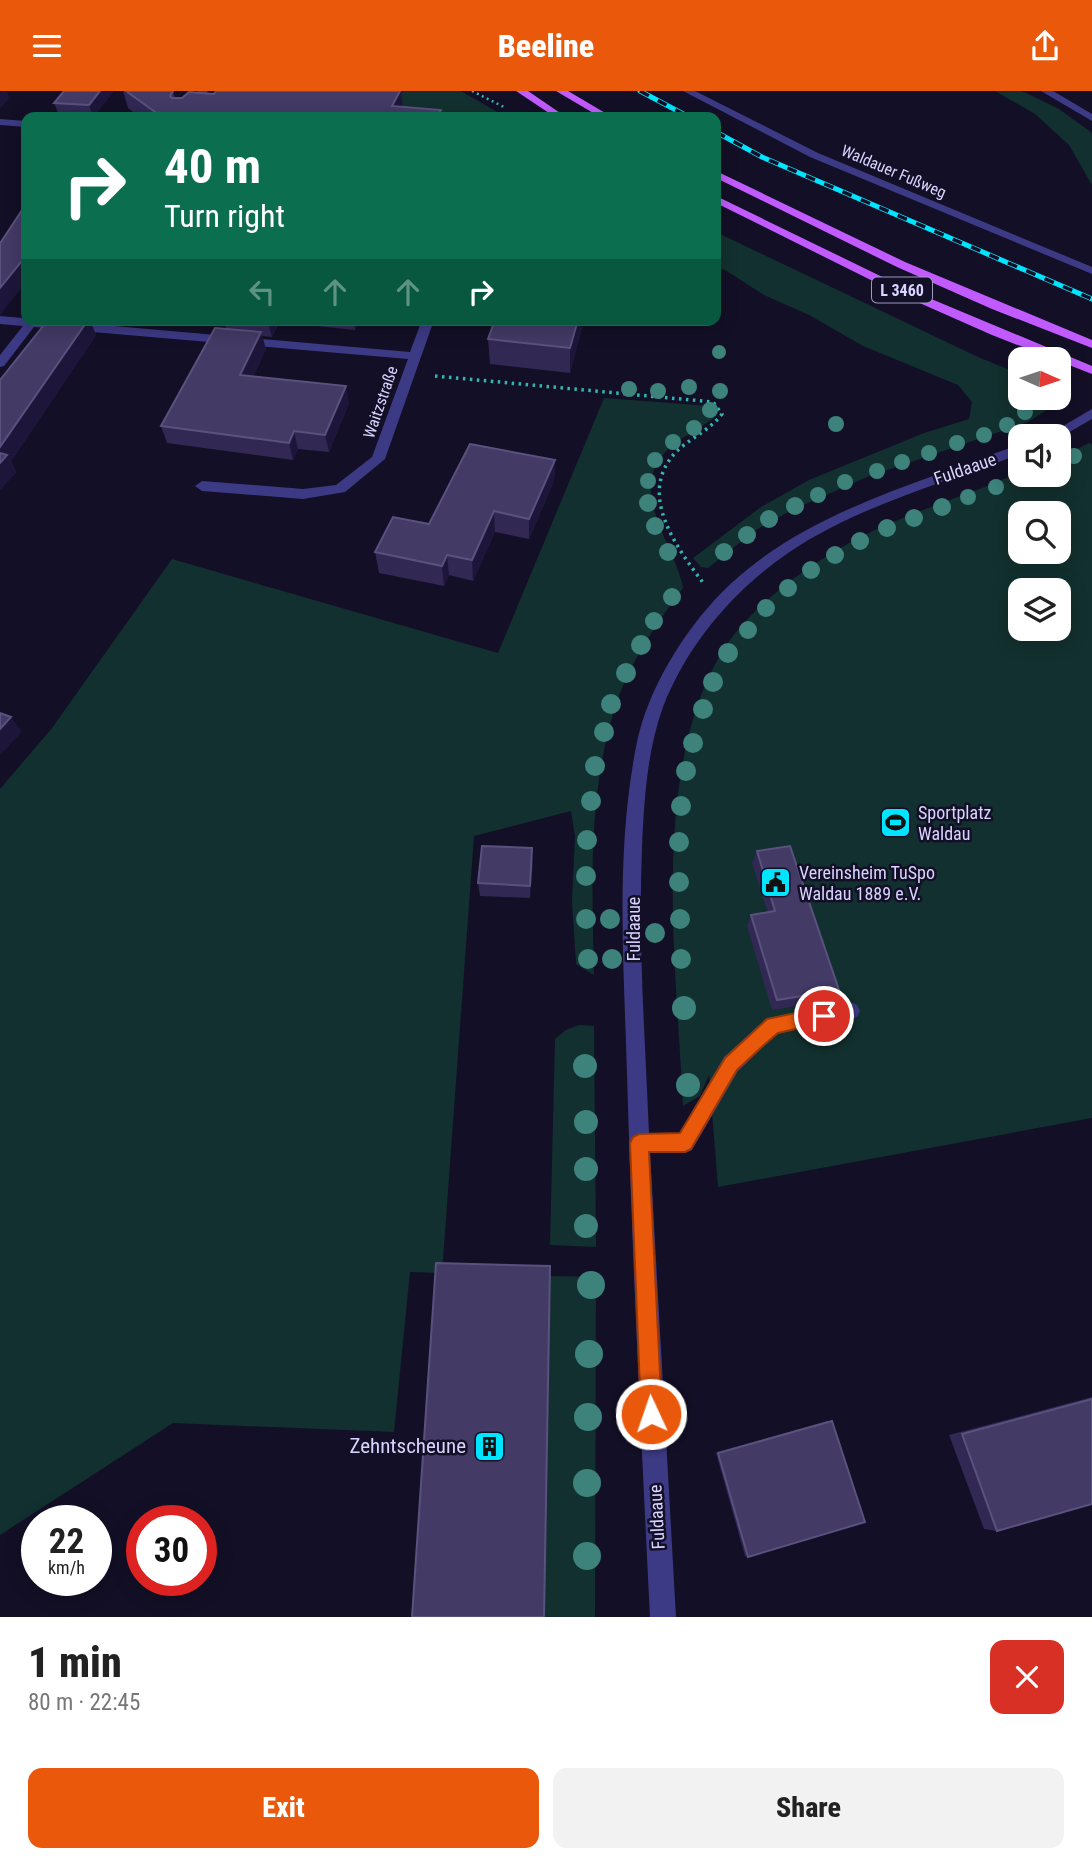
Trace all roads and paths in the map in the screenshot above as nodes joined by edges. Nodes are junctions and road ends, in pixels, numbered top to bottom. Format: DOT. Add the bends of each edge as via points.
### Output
graph roads {
  1 [pos="203,91"];
  2 [pos="472,91"];
  3 [pos="521,91"];
  4 [pos="561,91"];
  5 [pos="688,91"];
  6 [pos="1046,91"];
  7 [pos="187,112"];
  8 [pos="512,112"];
  9 [pos="553,112"];
  10 [pos="598,112"];
  11 [pos="1092,118"];
  12 [pos="0,122"];
  13 [pos="21,124"];
  14 [pos="721,177"];
  15 [pos="721,202"];
  16 [pos="1092,271"];
  17 [pos="0,320"];
  18 [pos="21,321"];
  19 [pos="29,326"];
  20 [pos="77,326"];
  21 [pos="426,326"];
  22 [pos="1092,344"];
  23 [pos="414,356"];
  24 [pos="0,363"];
  25 [pos="1092,370"];
  26 [pos="408,373"];
  27 [pos="1092,413"];
  28 [pos="1071,427"];
  29 [pos="1008,454"];
  30 [pos="202,486"];
  31 [pos="720,604"];
  32 [pos="850,1011"];
  33 [pos="639,1143"];
  34 [pos="663,1617"];
  1 -- 7 [label="street"];
  2 -- 8 [label="path"];
  3 -- 9 [label="main road"];
  4 -- 10 [label="main road"];
  5 -- 16 [label="street, Waldauer Fußweg" via="814,155"];
  6 -- 11 [label="street"];
  12 -- 13 [label="street"];
  14 -- 22 [label="main road, L 3460" via="832,233"];
  15 -- 25 [label="main road, L 3460" via="841,262 1018,342"];
  17 -- 18 [label="street, Waitzstraße"];
  19 -- 24 [label="street"];
  20 -- 23 [label="street, Waitzstraße"];
  21 -- 23 [label="street, Waitzstraße"];
  23 -- 26 [label="street, Waitzstraße"];
  26 -- 30 [label="street, Waitzstraße" via="378,459 340,489 303,494"];
  26 -- 31 [label="path" via="713,402 722,414 715,425 675,453 662,472 659,502 679,552"];
  27 -- 28 [label="street"];
  29 -- 31 [label="street, Fuldaaue" via="842,515 755,572"];
  31 -- 33 [label="street, Fuldaaue" via="688,644 664,688 645,744 635,820 632,921"];
  32 -- 33 [label="street" via="773,1025 731,1064 685,1143"];
  33 -- 34 [label="street, Fuldaaue"];
}
